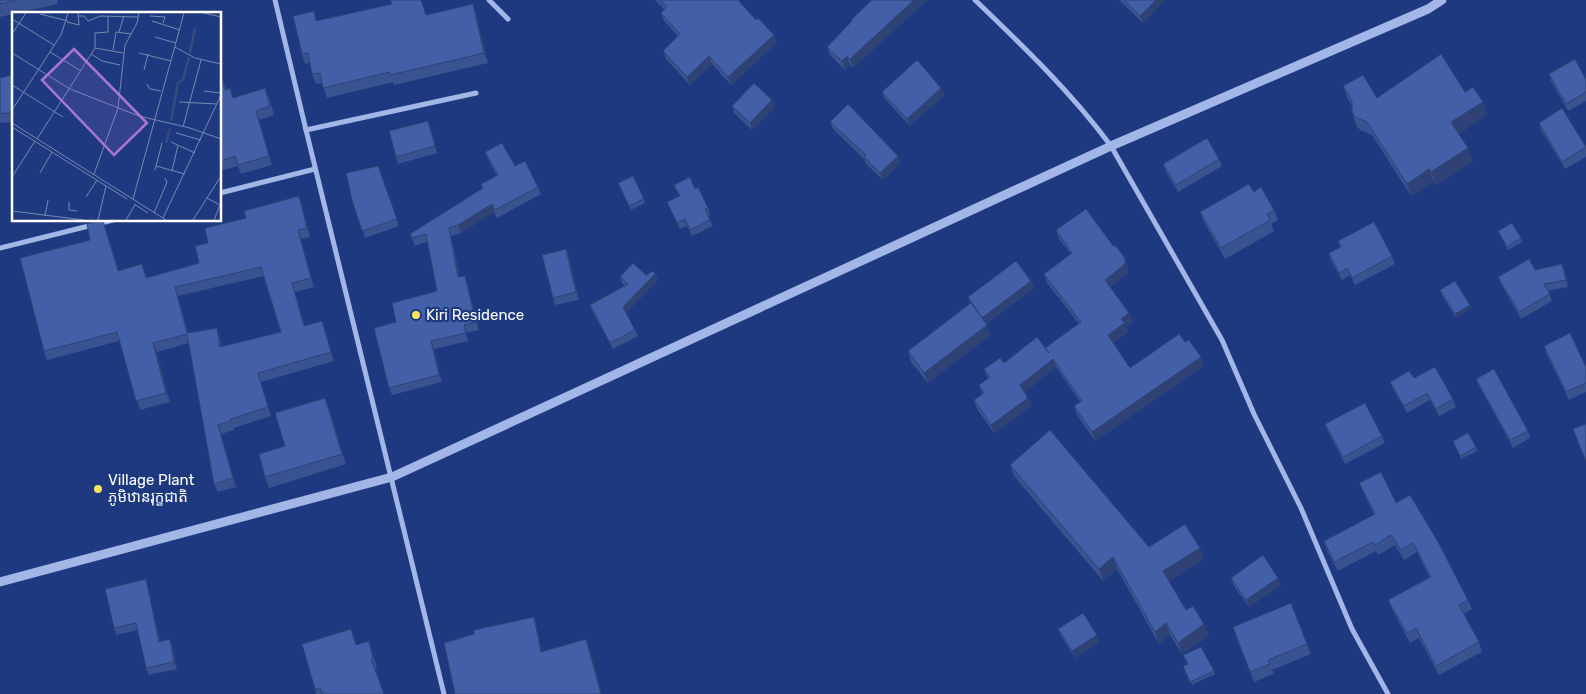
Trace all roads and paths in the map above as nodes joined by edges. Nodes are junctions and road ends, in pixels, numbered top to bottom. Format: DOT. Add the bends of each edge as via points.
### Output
graph roads {
  1 [pos="275,0"];
  2 [pos="489,0"];
  3 [pos="975,0"];
  4 [pos="1442,0"];
  5 [pos="508,19"];
  6 [pos="476,93"];
  7 [pos="306,130"];
  8 [pos="1111,146"];
  9 [pos="315,169"];
  10 [pos="221,193"];
  11 [pos="108,221"];
  12 [pos="0,248"];
  13 [pos="392,478"];
  14 [pos="0,582"];
  15 [pos="444,694"];
  16 [pos="1388,694"];
  1 -- 7 [label="street"];
  2 -- 5 [label="street"];
  3 -- 8 [label="street" via="1059,82"];
  4 -- 8 [label="street" via="1428,9"];
  6 -- 7 [label="street"];
  7 -- 9 [label="street"];
  8 -- 13 [label="street"];
  8 -- 16 [label="street" via="1222,340 1254,414 1301,508 1352,629"];
  9 -- 10 [label="street"];
  9 -- 13 [label="street"];
  11 -- 12 [label="street"];
  13 -- 14 [label="street"];
  13 -- 15 [label="street"];
}
